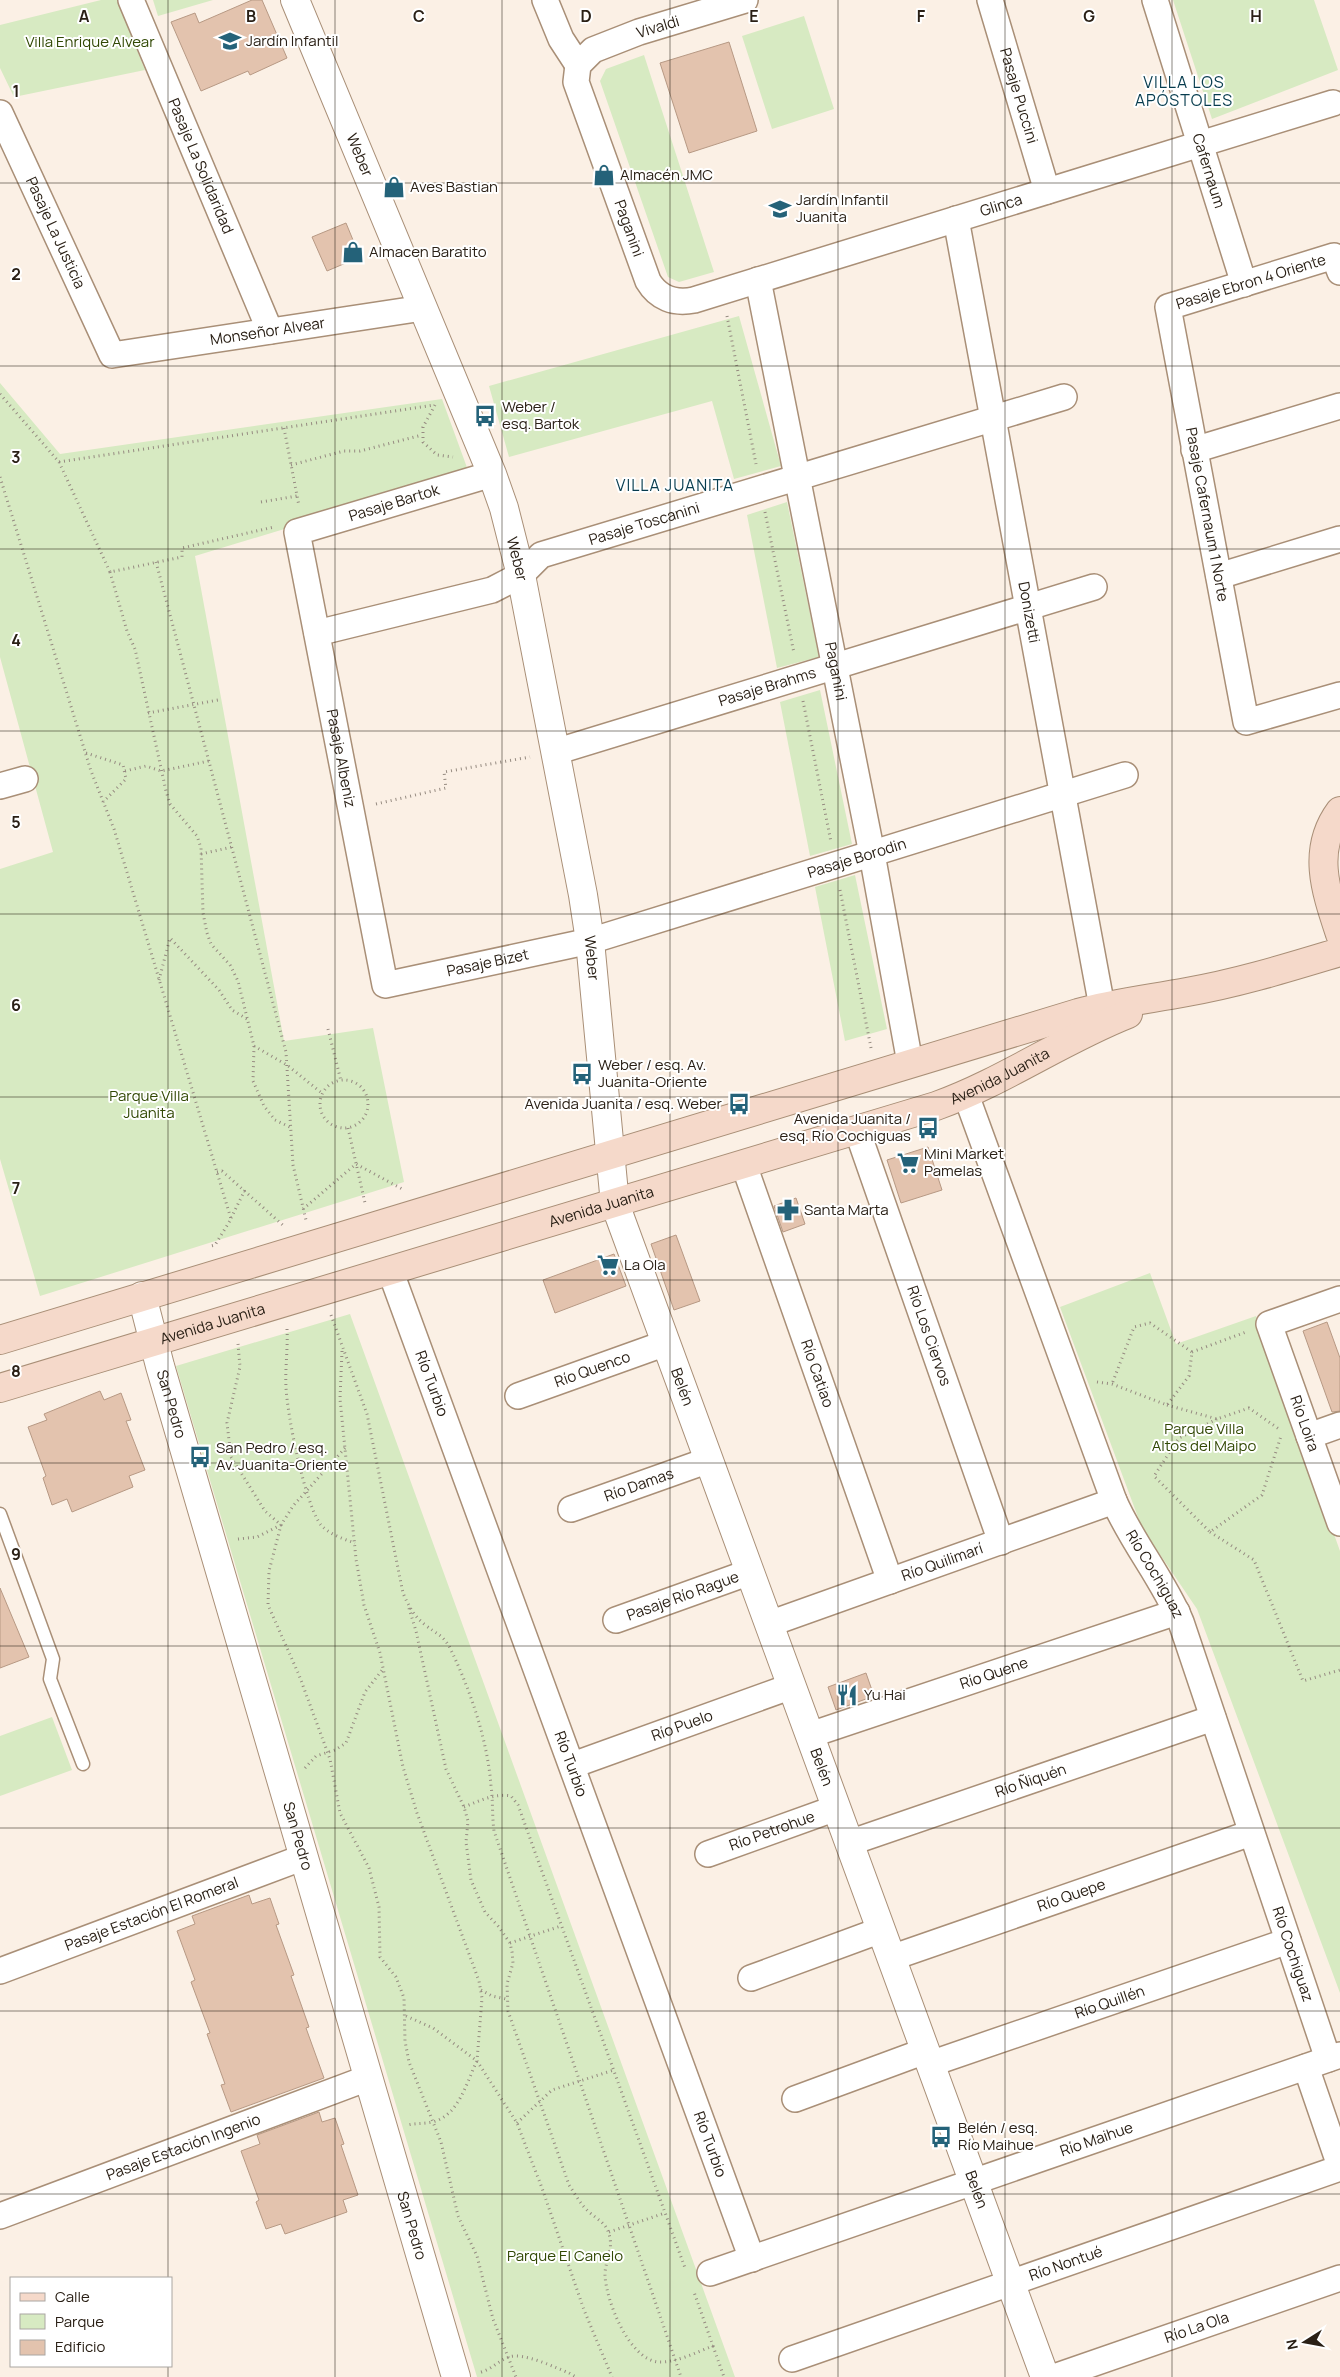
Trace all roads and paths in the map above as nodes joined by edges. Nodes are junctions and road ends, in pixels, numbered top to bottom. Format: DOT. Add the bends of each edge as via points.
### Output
graph roads {
  1 [pos="131,0"];
  2 [pos="295,0"];
  3 [pos="545,0"];
  4 [pos="745,0"];
  5 [pos="990,0"];
  6 [pos="1155,0"];
  7 [pos="578,65"];
  8 [pos="1334,103"];
  9 [pos="0,113"];
  10 [pos="1200,144"];
  11 [pos="1047,191"];
  12 [pos="956,219"];
  13 [pos="1337,264"];
  14 [pos="758,280"];
  15 [pos="1244,284"];
  16 [pos="667,299"];
  17 [pos="1168,307"];
  18 [pos="423,308"];
  19 [pos="270,331"];
  20 [pos="112,355"];
  21 [pos="0,394"];
  22 [pos="1064,397"];
  23 [pos="441,404"];
  24 [pos="436,405"];
  25 [pos="1340,406"];
  26 [pos="992,418"];
  27 [pos="284,428"];
  28 [pos="422,435"];
  29 [pos="1194,450"];
  30 [pos="59,462"];
  31 [pos="291,465"];
  32 [pos="0,477"];
  33 [pos="483,477"];
  34 [pos="798,477"];
  35 [pos="297,496"];
  36 [pos="261,502"];
  37 [pos="293,523"];
  38 [pos="1340,540"];
  39 [pos="156,562"];
  40 [pos="110,572"];
  41 [pos="521,575"];
  42 [pos="1219,576"];
  43 [pos="1094,587"];
  44 [pos="1028,609"];
  45 [pos="317,633"];
  46 [pos="835,668"];
  47 [pos="1340,695"];
  48 [pos="218,700"];
  49 [pos="194,704"];
  50 [pos="148,713"];
  51 [pos="555,752"];
  52 [pos="85,753"];
  53 [pos="209,761"];
  54 [pos="125,770"];
  55 [pos="161,771"];
  56 [pos="1125,775"];
  57 [pos="25,779"];
  58 [pos="0,786"];
  59 [pos="1062,795"];
  60 [pos="103,802"];
  61 [pos="351,810"];
  62 [pos="1340,811"];
  63 [pos="232,847"];
  64 [pos="201,854"];
  65 [pos="872,854"];
  66 [pos="1340,934"];
  67 [pos="590,941"];
  68 [pos="1340,952"];
  69 [pos="159,980"];
  70 [pos="385,985"];
  71 [pos="1188,992"];
  72 [pos="1102,1007"];
  73 [pos="247,1019"];
  74 [pos="328,1029"];
  75 [pos="254,1046"];
  76 [pos="910,1063"];
  77 [pos="286,1065"];
  78 [pos="341,1081"];
  79 [pos="323,1094"];
  80 [pos="966,1095"];
  81 [pos="290,1128"];
  82 [pos="348,1128"];
  83 [pos="857,1130"];
  84 [pos="611,1154"];
  85 [pos="356,1164"];
  86 [pos="744,1165"];
  87 [pos="216,1172"];
  88 [pos="245,1190"];
  89 [pos="409,1192"];
  90 [pos="615,1204"];
  91 [pos="366,1206"];
  92 [pos="303,1209"];
  93 [pos="231,1218"];
  94 [pos="307,1223"];
  95 [pos="288,1229"];
  96 [pos="205,1248"];
  97 [pos="390,1270"];
  98 [pos="142,1296"];
  99 [pos="1340,1300"];
  100 [pos="330,1311"];
  101 [pos="1269,1324"];
  102 [pos="287,1325"];
  103 [pos="0,1340"];
  104 [pos="153,1340"];
  105 [pos="238,1341"];
  106 [pos="666,1343"];
  107 [pos="342,1351"];
  108 [pos="1192,1352"];
  109 [pos="1069,1378"];
  110 [pos="1112,1384"];
  111 [pos="0,1388"];
  112 [pos="518,1396"];
  113 [pos="1167,1404"];
  114 [pos="1217,1418"];
  115 [pos="1340,1425"];
  116 [pos="1309,1436"];
  117 [pos="346,1448"];
  118 [pos="709,1460"];
  119 [pos="306,1491"];
  120 [pos="1114,1502"];
  121 [pos="571,1509"];
  122 [pos="0,1514"];
  123 [pos="1340,1523"];
  124 [pos="281,1525"];
  125 [pos="1210,1532"];
  126 [pos="210,1535"];
  127 [pos="1001,1542"];
  128 [pos="354,1543"];
  129 [pos="750,1572"];
  130 [pos="890,1582"];
  131 [pos="409,1608"];
  132 [pos="1176,1612"];
  133 [pos="616,1620"];
  134 [pos="769,1624"];
  135 [pos="383,1669"];
  136 [pos="1340,1670"];
  137 [pos="792,1686"];
  138 [pos="1213,1718"];
  139 [pos="810,1735"];
  140 [pos="327,1752"];
  141 [pos="83,1764"];
  142 [pos="573,1765"];
  143 [pos="281,1777"];
  144 [pos="492,1796"];
  145 [pos="464,1807"];
  146 [pos="836,1808"];
  147 [pos="1251,1833"];
  148 [pos="850,1843"];
  149 [pos="708,1854"];
  150 [pos="304,1857"];
  151 [pos="562,1926"];
  152 [pos="881,1930"];
  153 [pos="529,1936"];
  154 [pos="1288,1941"];
  155 [pos="510,1943"];
  156 [pos="891,1958"];
  157 [pos="0,1971"];
  158 [pos="751,1978"];
  159 [pos="481,1989"];
  160 [pos="506,1999"];
  161 [pos="406,2016"];
  162 [pos="928,2057"];
  163 [pos="1324,2060"];
  164 [pos="476,2061"];
  165 [pos="614,2070"];
  166 [pos="368,2078"];
  167 [pos="578,2081"];
  168 [pos="795,2099"];
  169 [pos="540,2101"];
  170 [pos="433,2122"];
  171 [pos="517,2123"];
  172 [pos="383,2130"];
  173 [pos="1340,2167"];
  174 [pos="973,2182"];
  175 [pos="665,2213"];
  176 [pos="0,2216"];
  177 [pos="628,2225"];
  178 [pos="609,2232"];
  179 [pos="752,2259"];
  180 [pos="696,2277"];
  181 [pos="1340,2278"];
  182 [pos="1010,2283"];
  183 [pos="713,2346"];
  184 [pos="508,2357"];
  185 [pos="792,2358"];
  186 [pos="674,2360"];
  187 [pos="467,2374"];
  188 [pos="516,2377"];
  189 [pos="576,2377"];
  190 [pos="612,2377"];
  191 [pos="681,2377"];
  192 [pos="724,2377"];
  193 [pos="1045,2377"];
  194 [pos="1054,2377"];
  1 -- 19 [label="street, Pasaje La Solidaridad"];
  2 -- 18 [label="street, Weber"];
  3 -- 7 [label="street" via="561,39"];
  4 -- 7 [label="street, Vivaldi" via="615,40 587,54"];
  5 -- 11 [label="street, Pasaje Puccini"];
  6 -- 10 [label="street, Cafernaum"];
  7 -- 16 [label="street, Paganini" via="576,82 648,281"];
  8 -- 10 [label="street, Glinca"];
  9 -- 20 [label="street, Pasaje La Justicia"];
  10 -- 11 [label="street, Glinca"];
  10 -- 15 [label="street, Cafernaum"];
  11 -- 12 [label="street, Glinca"];
  12 -- 14 [label="street, Glinca"];
  12 -- 26 [label="street, Donizetti"];
  13 -- 15 [label="street, Pasaje Ebron 4 Oriente"];
  14 -- 16 [label="street, Glinca" via="685,302"];
  14 -- 34 [label="street, Paganini"];
  15 -- 17 [label="street, Pasaje Ebron 4 Oriente"];
  17 -- 29 [label="street, Pasaje Cafernaum 1 Norte"];
  18 -- 19 [label="street, Monseñor Alvear"];
  18 -- 33 [label="street, Weber"];
  19 -- 20 [label="street, Monseñor Alvear"];
  21 -- 30 [label="path"];
  22 -- 26 [label="street, Pasaje Toscanini"];
  23 -- 24 [label="path"];
  24 -- 27 [label="path"];
  24 -- 28 [label="path" via="427,418"];
  25 -- 29 [label="street"];
  26 -- 34 [label="street, Pasaje Toscanini"];
  26 -- 44 [label="street, Donizetti"];
  27 -- 30 [label="path"];
  27 -- 31 [label="path"];
  28 -- 31 [label="path"];
  28 -- 33 [label="path" via="423,442 437,456 466,455"];
  29 -- 42 [label="street, Pasaje Cafernaum 1 Norte"];
  30 -- 40 [label="path"];
  31 -- 35 [label="path"];
  32 -- 52 [label="path"];
  33 -- 37 [label="street, Pasaje Bartok"];
  33 -- 41 [label="street, Weber" via="506,517"];
  34 -- 41 [label="street, Pasaje Toscanini" via="541,555"];
  34 -- 46 [label="street, Paganini"];
  35 -- 36 [label="path"];
  35 -- 37 [label="path"];
  37 -- 39 [label="path" via="182,548 182,557"];
  37 -- 45 [label="street, Pasaje Albeniz"];
  38 -- 42 [label="street"];
  39 -- 40 [label="path"];
  39 -- 49 [label="path"];
  40 -- 50 [label="path" via="134,649"];
  41 -- 45 [label="street, Pasaje Toscanini" via="492,590"];
  41 -- 51 [label="street, Weber"];
  42 -- 47 [label="street, Pasaje Cafernaum 1 Norte" via="1246,722"];
  43 -- 44 [label="street, Pasaje Brahms"];
  44 -- 46 [label="street, Pasaje Brahms"];
  44 -- 59 [label="street, Donizetti"];
  45 -- 61 [label="street, Pasaje Albeniz"];
  46 -- 51 [label="street, Pasaje Brahms"];
  46 -- 65 [label="street, Paganini"];
  48 -- 49 [label="path"];
  49 -- 50 [label="path"];
  49 -- 53 [label="path"];
  50 -- 55 [label="path"];
  51 -- 61 [label="path" via="444,772 446,788"];
  51 -- 67 [label="street, Weber"];
  52 -- 54 [label="path" via="123,765"];
  52 -- 60 [label="path"];
  53 -- 55 [label="path"];
  53 -- 63 [label="path"];
  54 -- 55 [label="path" via="146,766"];
  54 -- 60 [label="path" via="126,779"];
  55 -- 64 [label="path" via="170,804 196,836"];
  56 -- 59 [label="street, Pasaje Borodin"];
  57 -- 58 [label="street"];
  59 -- 65 [label="street, Pasaje Borodin"];
  59 -- 72 [label="street, Donizetti"];
  60 -- 69 [label="path"];
  61 -- 70 [label="street, Pasaje Albeniz"];
  62 -- 66 [label="main road" via="1328,831 1323,857 1325,885"];
  63 -- 64 [label="path"];
  63 -- 77 [label="path" via="286,1052"];
  64 -- 73 [label="path" via="206,933 238,981"];
  65 -- 67 [label="street, Pasaje Borodin"];
  65 -- 76 [label="street, Paganini"];
  67 -- 70 [label="street, Pasaje Bizet"];
  67 -- 84 [label="street, Weber"];
  68 -- 71 [label="main road, Avenida Juanita"];
  69 -- 73 [label="path" via="170,938 219,990 232,1010"];
  69 -- 87 [label="path"];
  71 -- 72 [label="main road, Avenida Juanita"];
  71 -- 80 [label="main road, Avenida Juanita" via="1092,1030"];
  72 -- 76 [label="main road, Avenida Juanita"];
  73 -- 75 [label="path"];
  74 -- 78 [label="path"];
  75 -- 77 [label="path"];
  75 -- 81 [label="path" via="253,1081 258,1095 275,1120"];
  76 -- 84 [label="main road, Avenida Juanita"];
  77 -- 79 [label="path"];
  77 -- 81 [label="path"];
  78 -- 79 [label="path"];
  78 -- 82 [label="path" via="356,1083 368,1101 364,1117"];
  79 -- 82 [label="path" via="324,1116 336,1127"];
  80 -- 83 [label="main road, Avenida Juanita"];
  80 -- 109 [label="street, Río Cochiguaz"];
  81 -- 92 [label="path" via="293,1165"];
  82 -- 85 [label="path"];
  83 -- 86 [label="main road, Avenida Juanita"];
  83 -- 127 [label="street, Río Los Ciervos"];
  84 -- 90 [label="street, Belén"];
  84 -- 98 [label="main road, Avenida Juanita"];
  85 -- 89 [label="path"];
  85 -- 91 [label="path"];
  85 -- 92 [label="path"];
  86 -- 90 [label="main road, Avenida Juanita"];
  86 -- 130 [label="street, Río Catiao"];
  87 -- 88 [label="path" via="222,1171"];
  87 -- 93 [label="path"];
  88 -- 93 [label="path"];
  88 -- 95 [label="path"];
  90 -- 97 [label="main road, Avenida Juanita"];
  90 -- 106 [label="street, Belén"];
  92 -- 94 [label="path"];
  93 -- 96 [label="path" via="214,1245"];
  97 -- 104 [label="main road, Avenida Juanita"];
  97 -- 142 [label="street, Río Turbio"];
  98 -- 103 [label="main road, Avenida Juanita"];
  98 -- 104 [label="street, San Pedro"];
  99 -- 101 [label="street"];
  100 -- 107 [label="path"];
  101 -- 108 [label="path"];
  101 -- 116 [label="street, Río Loira"];
  102 -- 119 [label="path" via="286,1390"];
  104 -- 111 [label="main road, Avenida Juanita"];
  104 -- 126 [label="street, San Pedro"];
  105 -- 124 [label="path" via="240,1367 227,1423 231,1458 265,1511"];
  106 -- 112 [label="street, Río Quenco"];
  106 -- 118 [label="street, Belén"];
  107 -- 117 [label="path" via="340,1399"];
  107 -- 131 [label="path" via="367,1414 403,1593"];
  108 -- 110 [label="path" via="1150,1323 1134,1327"];
  108 -- 113 [label="path" via="1189,1376"];
  109 -- 110 [label="path"];
  109 -- 120 [label="street, Río Cochiguaz"];
  110 -- 113 [label="path"];
  113 -- 114 [label="path"];
  114 -- 125 [label="path" via="1179,1438 1154,1476"];
  114 -- 125 [label="path" via="1249,1408 1283,1432 1262,1495"];
  115 -- 116 [label="street"];
  116 -- 123 [label="street, Río Loira"];
  117 -- 119 [label="path"];
  117 -- 128 [label="path"];
  118 -- 121 [label="street, Río Damas"];
  118 -- 129 [label="street, Belén"];
  119 -- 124 [label="path"];
  119 -- 128 [label="path" via="311,1508 322,1525 340,1538"];
  120 -- 127 [label="street, Río Quilimarí"];
  120 -- 132 [label="street, Río Cochiguaz"];
  122 -- 141 [label="lane" via="54,1659 50,1679"];
  124 -- 126 [label="path" via="257,1537 238,1539"];
  124 -- 140 [label="path" via="269,1571 268,1605 299,1675"];
  125 -- 136 [label="path" via="1254,1560 1303,1682"];
  126 -- 143 [label="street, San Pedro"];
  127 -- 130 [label="street, Río Quilimarí"];
  128 -- 135 [label="path" via="364,1605"];
  129 -- 133 [label="street, Pasaje Río Rague"];
  129 -- 134 [label="street, Belén"];
  130 -- 134 [label="street, Río Quilimarí"];
  131 -- 144 [label="path" via="424,1624 441,1634 450,1649 484,1742"];
  131 -- 145 [label="path" via="446,1770"];
  132 -- 138 [label="street, Río Cochiguaz"];
  132 -- 139 [label="street, Río Quene"];
  134 -- 137 [label="street, Belén"];
  135 -- 140 [label="path" via="366,1692 346,1743"];
  135 -- 159 [label="path" via="403,1767 417,1813"];
  137 -- 139 [label="street, Belén"];
  137 -- 142 [label="street, Río Puelo"];
  138 -- 147 [label="street, Río Cochiguaz"];
  138 -- 148 [label="street, Río Ñiquén"];
  139 -- 146 [label="street, Belén"];
  140 -- 143 [label="path" via="316,1756 304,1769"];
  140 -- 161 [label="path" via="340,1813 369,1868 376,1891 380,1957 396,1977 404,1998"];
  142 -- 179 [label="street, Río Turbio"];
  143 -- 150 [label="street, San Pedro"];
  144 -- 145 [label="path"];
  144 -- 151 [label="path" via="512,1796 518,1805"];
  144 -- 153 [label="path" via="494,1831"];
  145 -- 155 [label="path" via="468,1821 466,1850 471,1880 485,1912"];
  146 -- 148 [label="street, Belén"];
  146 -- 149 [label="street, Río Petrohue"];
  147 -- 154 [label="street, Río Cochiguaz"];
  147 -- 156 [label="street, Río Quepe"];
  148 -- 152 [label="street, Belén"];
  150 -- 157 [label="street, Pasaje Estación El Romeral"];
  150 -- 166 [label="street, San Pedro"];
  151 -- 153 [label="path"];
  151 -- 165 [label="path"];
  152 -- 156 [label="street, Belén"];
  152 -- 158 [label="street"];
  153 -- 155 [label="path"];
  153 -- 167 [label="path"];
  154 -- 162 [label="street, Río Quillén"];
  154 -- 163 [label="street, Río Cochiguaz"];
  155 -- 160 [label="path" via="513,1963"];
  156 -- 162 [label="street, Belén"];
  159 -- 160 [label="path"];
  159 -- 164 [label="path"];
  160 -- 169 [label="path"];
  161 -- 164 [label="path" via="433,2028"];
  161 -- 170 [label="path" via="405,2041 409,2062"];
  162 -- 168 [label="street, Río Quillén"];
  162 -- 174 [label="street, Belén"];
  163 -- 173 [label="street, Río Cochiguaz"];
  163 -- 174 [label="street, Río Maihue"];
  164 -- 170 [label="path" via="455,2108"];
  164 -- 171 [label="path"];
  165 -- 167 [label="path"];
  165 -- 175 [label="path"];
  166 -- 172 [label="street, San Pedro"];
  166 -- 176 [label="street, Pasaje Estación Ingenio"];
  167 -- 169 [label="path" via="552,2090"];
  167 -- 177 [label="path"];
  169 -- 171 [label="path"];
  169 -- 178 [label="path" via="569,2185 581,2203 602,2221"];
  170 -- 172 [label="path"];
  170 -- 184 [label="path" via="441,2142 458,2216 479,2263 486,2298"];
  171 -- 190 [label="path" via="584,2310"];
  172 -- 187 [label="street, San Pedro"];
  173 -- 182 [label="street, Río Nontué"];
  174 -- 179 [label="street, Río Maihue"];
  174 -- 182 [label="street, Belén"];
  175 -- 177 [label="path"];
  175 -- 180 [label="path"];
  177 -- 178 [label="path"];
  177 -- 186 [label="path"];
  178 -- 186 [label="path" via="612,2245 605,2275 612,2304 623,2328 633,2346 647,2358 658,2362"];
  179 -- 180 [label="street, Río Maihue"];
  180 -- 183 [label="path"];
  181 -- 194 [label="street, Río La Ola"];
  182 -- 185 [label="street, Río Nontué"];
  182 -- 193 [label="street, Belén"];
  183 -- 186 [label="path"];
  183 -- 192 [label="path"];
  184 -- 187 [label="path" via="494,2367"];
  184 -- 188 [label="path"];
  184 -- 189 [label="path" via="518,2355"];
  186 -- 191 [label="path"];
}
